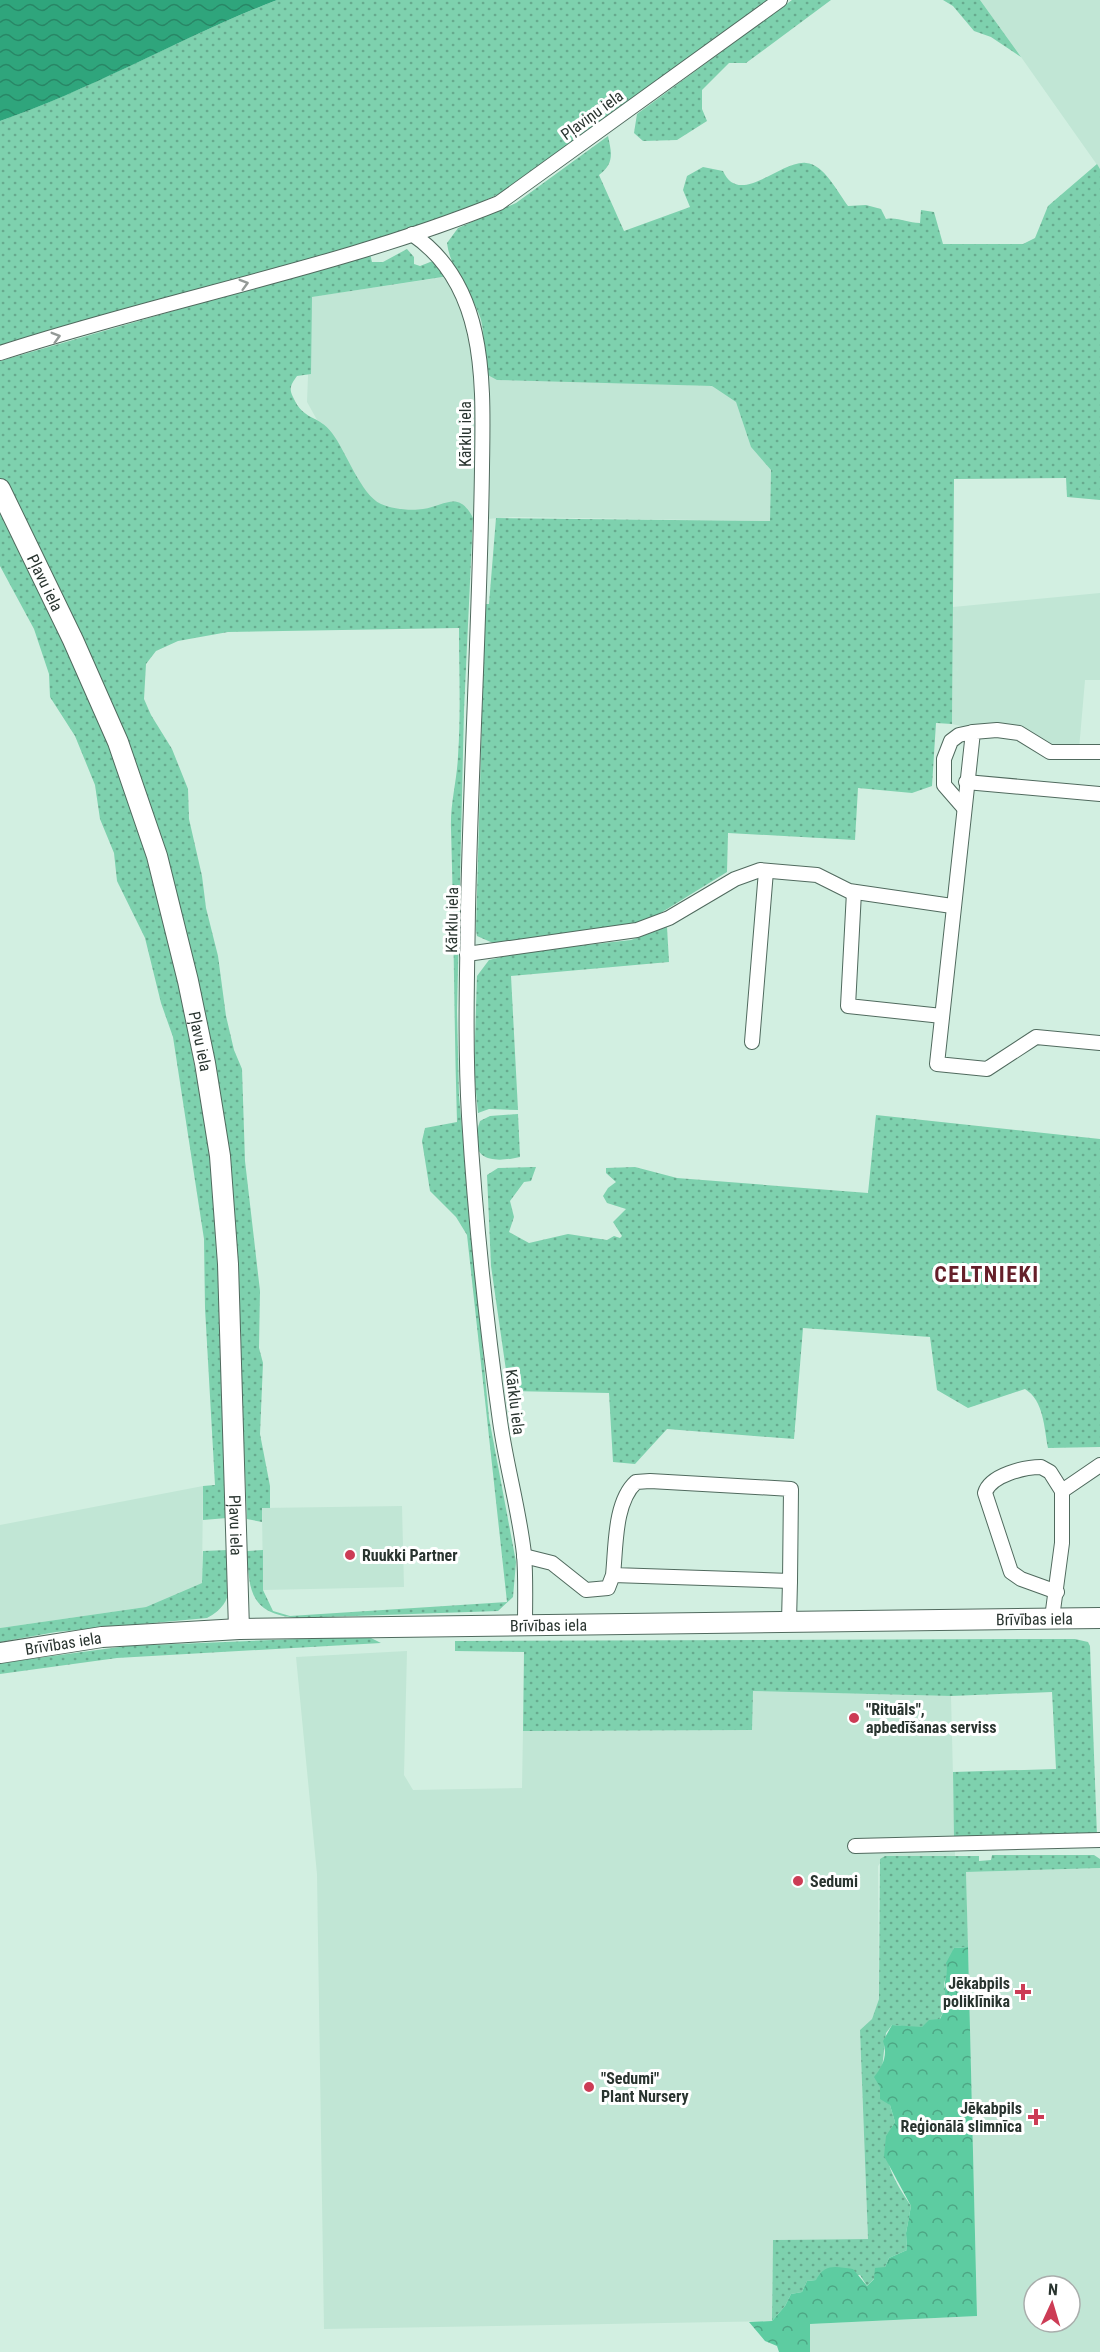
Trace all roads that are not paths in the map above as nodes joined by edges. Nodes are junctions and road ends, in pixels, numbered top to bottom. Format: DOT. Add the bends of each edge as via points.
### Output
graph roads {
  1 [pos="780,0"];
  2 [pos="412,234"];
  3 [pos="0,353"];
  4 [pos="0,489"];
  5 [pos="973,732"];
  6 [pos="1100,752"];
  7 [pos="966,782"];
  8 [pos="1100,794"];
  9 [pos="964,807"];
  10 [pos="766,871"];
  11 [pos="855,892"];
  12 [pos="952,906"];
  13 [pos="467,954"];
  14 [pos="942,1016"];
  15 [pos="752,1042"];
  16 [pos="1100,1042"];
  17 [pos="1100,1465"];
  18 [pos="1062,1491"];
  19 [pos="524,1556"];
  20 [pos="613,1575"];
  21 [pos="790,1581"];
  22 [pos="1057,1592"];
  23 [pos="1052,1618"];
  24 [pos="1100,1618"];
  25 [pos="789,1621"];
  26 [pos="525,1625"];
  27 [pos="239,1629"];
  28 [pos="0,1653"];
  29 [pos="1100,1840"];
  30 [pos="855,1846"];
  1 -- 2 [label="street, Pļaviņu iela" via="499,203"];
  3 -- 2 [label="street, Pļaviņu iela, one-way"];
  2 -- 13 [label="street, Kārklu iela" via="442,259 470,309 482,390"];
  4 -- 27 [label="street, Pļavu iela" via="118,742 157,855 196,1016 220,1156 228,1264"];
  5 -- 6 [label="street" via="1019,733 1050,752"];
  5 -- 7 [label="street"];
  5 -- 9 [label="street" via="951,741 944,759 944,785"];
  7 -- 8 [label="street"];
  7 -- 9 [label="street"];
  9 -- 12 [label="street"];
  10 -- 11 [label="street" via="817,875"];
  10 -- 13 [label="street" via="735,879 669,918 637,930"];
  10 -- 15 [label="street"];
  11 -- 12 [label="street"];
  11 -- 14 [label="street" via="848,1006"];
  12 -- 14 [label="street"];
  13 -- 19 [label="street, Kārklu iela" via="465,1033 472,1150 499,1417"];
  14 -- 16 [label="street" via="937,1064 987,1069 1025,1041 1040,1036"];
  17 -- 18 [label="street"];
  18 -- 22 [label="street"];
  18 -- 22 [label="street" via="1050,1472 1041,1467 1001,1478 988,1486 985,1493 1011,1572"];
  19 -- 20 [label="street" via="552,1563 586,1590 608,1588"];
  19 -- 26 [label="street, Kārklu iela"];
  20 -- 21 [label="street"];
  20 -- 21 [label="street" via="622,1509 633,1485 650,1481 791,1489"];
  21 -- 25 [label="street"];
  22 -- 23 [label="street"];
  23 -- 24 [label="street, Brīvības iela"];
  23 -- 25 [label="street, Brīvības iela"];
  25 -- 26 [label="street, Brīvības iela"];
  26 -- 27 [label="street, Brīvības iela"];
  27 -- 28 [label="street, Brīvības iela" via="102,1637"];
  29 -- 30 [label="street"];
}
